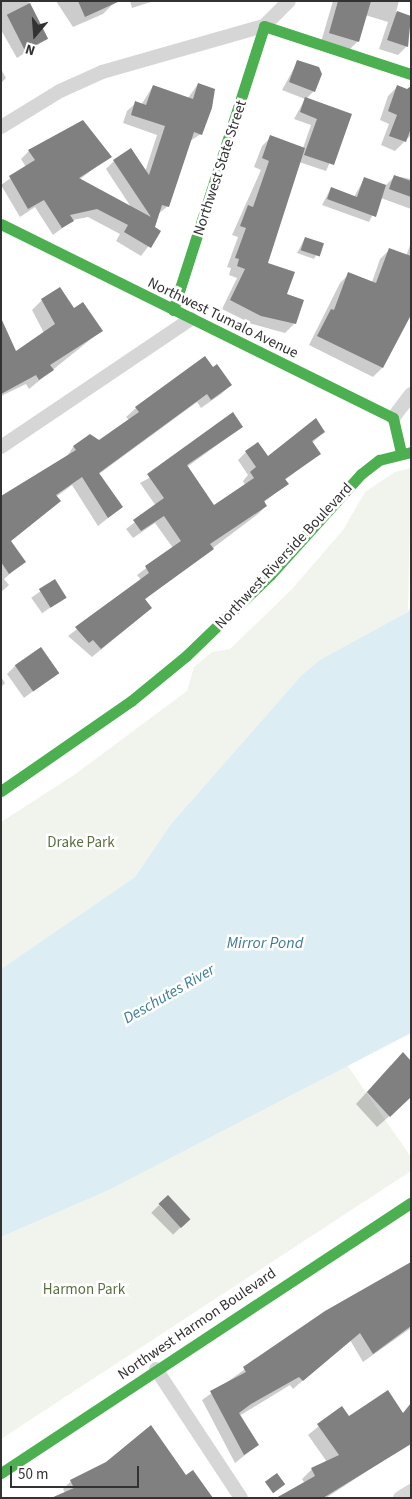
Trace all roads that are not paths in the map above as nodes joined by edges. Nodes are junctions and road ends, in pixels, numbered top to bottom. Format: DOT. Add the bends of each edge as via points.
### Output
graph roads {
  1 [pos="289,1"];
  2 [pos="264,26"];
  3 [pos="411,74"];
  4 [pos="1,128"];
  5 [pos="1,224"];
  6 [pos="173,310"];
  7 [pos="191,319"];
  8 [pos="411,394"];
  9 [pos="393,418"];
  10 [pos="1,447"];
  11 [pos="406,452"];
  12 [pos="1,790"];
  13 [pos="411,1203"];
  14 [pos="156,1369"];
  15 [pos="1,1473"];
  16 [pos="411,1491"];
  17 [pos="241,1498"];
  18 [pos="400,1498"];
  1 -- 2 [label="street"];
  2 -- 3 [label="street"];
  2 -- 4 [label="street" via="102,72 60,91"];
  2 -- 6 [label="street, Northwest State Street"];
  5 -- 6 [label="street, Northwest Tumalo Avenue"];
  6 -- 7 [label="street, Northwest Tumalo Avenue"];
  7 -- 9 [label="street, Northwest Tumalo Avenue"];
  7 -- 10 [label="street"];
  8 -- 9 [label="street"];
  9 -- 11 [label="street"];
  11 -- 12 [label="street, Northwest Riverside Boulevard" via="361,474 270,575 186,656 131,701"];
  13 -- 14 [label="street, Northwest Harmon Boulevard"];
  14 -- 15 [label="street, Northwest Harmon Boulevard"];
  14 -- 17 [label="street"];
  16 -- 18 [label="street"];
}
